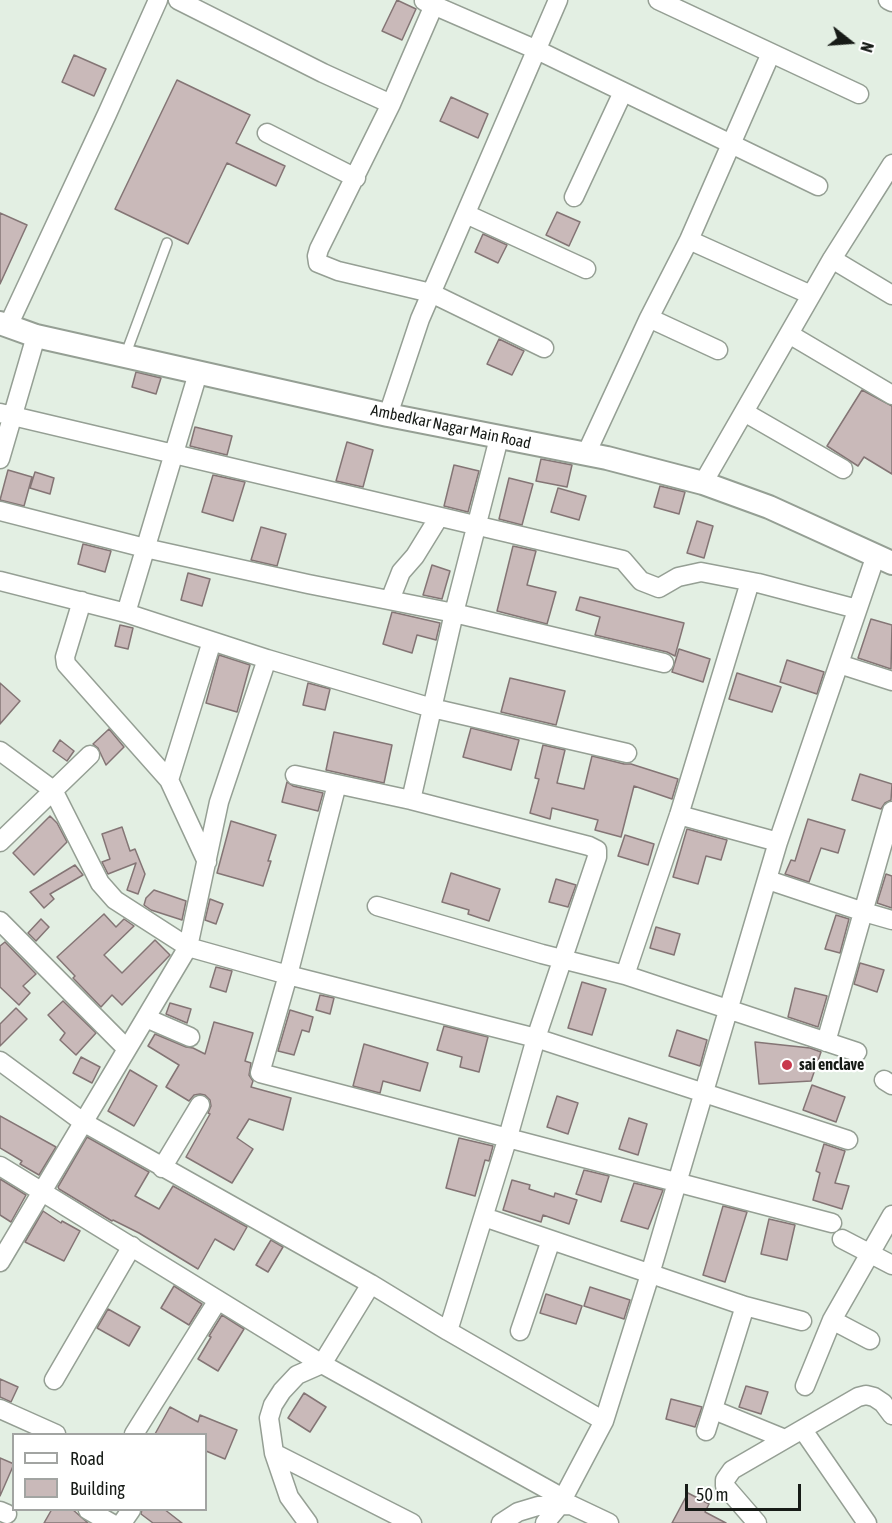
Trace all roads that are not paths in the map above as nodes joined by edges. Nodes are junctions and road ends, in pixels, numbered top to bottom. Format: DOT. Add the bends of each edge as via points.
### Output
graph roads {
  1 [pos="158,0"];
  2 [pos="178,0"];
  3 [pos="558,0"];
  4 [pos="658,0"];
  5 [pos="428,2"];
  6 [pos="537,50"];
  7 [pos="771,53"];
  8 [pos="623,92"];
  9 [pos="859,94"];
  10 [pos="391,104"];
  11 [pos="267,133"];
  12 [pos="731,144"];
  13 [pos="892,164"];
  14 [pos="356,178"];
  15 [pos="818,186"];
  16 [pos="886,189"];
  17 [pos="574,197"];
  18 [pos="466,214"];
  19 [pos="689,240"];
  20 [pos="167,243"];
  21 [pos="832,259"];
  22 [pos="586,269"];
  23 [pos="431,293"];
  24 [pos="811,295"];
  25 [pos="892,295"];
  26 [pos="649,318"];
  27 [pos="4,324"];
  28 [pos="789,334"];
  29 [pos="36,336"];
  30 [pos="543,348"];
  31 [pos="718,350"];
  32 [pos="125,356"];
  33 [pos="198,373"];
  34 [pos="892,395"];
  35 [pos="744,412"];
  36 [pos="6,415"];
  37 [pos="388,415"];
  38 [pos="499,438"];
  39 [pos="586,454"];
  40 [pos="172,455"];
  41 [pos="0,459"];
  42 [pos="843,469"];
  43 [pos="703,483"];
  44 [pos="0,511"];
  45 [pos="438,517"];
  46 [pos="477,526"];
  47 [pos="145,548"];
  48 [pos="884,559"];
  49 [pos="0,581"];
  50 [pos="750,582"];
  51 [pos="390,600"];
  52 [pos="82,602"];
  53 [pos="858,609"];
  54 [pos="126,613"];
  55 [pos="454,613"];
  56 [pos="212,641"];
  57 [pos="267,659"];
  58 [pos="664,663"];
  59 [pos="839,664"];
  60 [pos="892,681"];
  61 [pos="432,708"];
  62 [pos="0,751"];
  63 [pos="627,753"];
  64 [pos="90,755"];
  65 [pos="295,775"];
  66 [pos="169,780"];
  67 [pos="337,784"];
  68 [pos="53,790"];
  69 [pos="411,800"];
  70 [pos="892,811"];
  71 [pos="679,815"];
  72 [pos="0,842"];
  73 [pos="778,842"];
  74 [pos="207,862"];
  75 [pos="768,880"];
  76 [pos="376,906"];
  77 [pos="864,912"];
  78 [pos="892,920"];
  79 [pos="0,921"];
  80 [pos="188,947"];
  81 [pos="561,960"];
  82 [pos="288,975"];
  83 [pos="625,975"];
  84 [pos="729,1010"];
  85 [pos="146,1018"];
  86 [pos="190,1036"];
  87 [pos="536,1038"];
  88 [pos="826,1042"];
  89 [pos="126,1048"];
  90 [pos="857,1052"];
  91 [pos="0,1061"];
  92 [pos="704,1093"];
  93 [pos="200,1105"];
  94 [pos="83,1122"];
  95 [pos="508,1137"];
  96 [pos="848,1140"];
  97 [pos="0,1166"];
  98 [pos="162,1168"];
  99 [pos="677,1182"];
  100 [pos="42,1191"];
  101 [pos="892,1215"];
  102 [pos="484,1217"];
  103 [pos="832,1223"];
  104 [pos="842,1239"];
  105 [pos="551,1240"];
  106 [pos="132,1246"];
  107 [pos="870,1254"];
  108 [pos="0,1262"];
  109 [pos="892,1265"];
  110 [pos="650,1274"];
  111 [pos="371,1284"];
  112 [pos="218,1300"];
  113 [pos="745,1306"];
  114 [pos="832,1320"];
  115 [pos="802,1322"];
  116 [pos="448,1331"];
  117 [pos="520,1331"];
  118 [pos="870,1340"];
  119 [pos="322,1365"];
  120 [pos="54,1380"];
  121 [pos="805,1386"];
  122 [pos="0,1409"];
  123 [pos="714,1410"];
  124 [pos="892,1415"];
  125 [pos="604,1421"];
  126 [pos="803,1430"];
  127 [pos="706,1431"];
  128 [pos="54,1433"];
  129 [pos="135,1433"];
  130 [pos="785,1439"];
  131 [pos="274,1454"];
  132 [pos="561,1502"];
  133 [pos="91,1511"];
  134 [pos="111,1523"];
  135 [pos="308,1523"];
  136 [pos="412,1523"];
  137 [pos="501,1523"];
  138 [pos="545,1523"];
  139 [pos="609,1523"];
  140 [pos="757,1523"];
  141 [pos="867,1523"];
  1 -- 27 [label="street"];
  2 -- 10 [label="street"];
  3 -- 6 [label="street"];
  4 -- 7 [label="street"];
  5 -- 6 [label="street"];
  5 -- 10 [label="street"];
  6 -- 8 [label="street"];
  6 -- 18 [label="street"];
  7 -- 9 [label="street"];
  7 -- 12 [label="street"];
  8 -- 12 [label="street"];
  8 -- 17 [label="street"];
  10 -- 14 [label="street"];
  11 -- 14 [label="street"];
  12 -- 15 [label="street"];
  12 -- 19 [label="street"];
  13 -- 16 [label="street"];
  14 -- 23 [label="street" via="319,249 318,263"];
  16 -- 21 [label="street"];
  18 -- 22 [label="street"];
  18 -- 23 [label="street"];
  19 -- 24 [label="street"];
  19 -- 26 [label="street"];
  20 -- 32 [label="lane"];
  21 -- 24 [label="street"];
  21 -- 25 [label="street"];
  23 -- 30 [label="street"];
  23 -- 37 [label="street"];
  24 -- 28 [label="street"];
  26 -- 31 [label="street"];
  26 -- 39 [label="street"];
  27 -- 29 [label="street, Ambedkar Nagar Main Road"];
  28 -- 34 [label="street"];
  28 -- 35 [label="street"];
  29 -- 32 [label="street, Ambedkar Nagar Main Road"];
  29 -- 36 [label="street"];
  32 -- 33 [label="street, Ambedkar Nagar Main Road"];
  33 -- 37 [label="street, Ambedkar Nagar Main Road"];
  33 -- 40 [label="street"];
  35 -- 42 [label="street"];
  35 -- 43 [label="street"];
  36 -- 40 [label="street"];
  36 -- 41 [label="street"];
  37 -- 38 [label="street, Ambedkar Nagar Main Road"];
  38 -- 39 [label="street, Ambedkar Nagar Main Road"];
  38 -- 46 [label="street"];
  39 -- 43 [label="street, Ambedkar Nagar Main Road"];
  40 -- 45 [label="street"];
  40 -- 47 [label="street"];
  43 -- 48 [label="street, Ambedkar Nagar Main Road" via="769,507"];
  44 -- 47 [label="street"];
  45 -- 46 [label="street"];
  45 -- 51 [label="street" via="401,572"];
  46 -- 50 [label="street" via="623,561 641,581 659,588 678,577 702,572"];
  46 -- 55 [label="street"];
  47 -- 51 [label="street"];
  47 -- 54 [label="street"];
  48 -- 53 [label="street"];
  49 -- 52 [label="street"];
  50 -- 53 [label="street"];
  50 -- 71 [label="street"];
  51 -- 55 [label="street"];
  52 -- 54 [label="street"];
  52 -- 66 [label="street" via="66,664"];
  53 -- 59 [label="street"];
  54 -- 56 [label="street"];
  55 -- 58 [label="street"];
  55 -- 61 [label="street"];
  56 -- 57 [label="street"];
  56 -- 66 [label="street"];
  57 -- 61 [label="street"];
  57 -- 74 [label="street" via="219,802"];
  59 -- 60 [label="street"];
  59 -- 73 [label="street"];
  61 -- 63 [label="street"];
  61 -- 69 [label="street"];
  62 -- 68 [label="street"];
  64 -- 68 [label="street"];
  65 -- 67 [label="street"];
  66 -- 74 [label="street"];
  67 -- 69 [label="street"];
  67 -- 82 [label="street"];
  68 -- 72 [label="street"];
  68 -- 80 [label="street" via="100,883 115,900"];
  69 -- 81 [label="street" via="597,850"];
  70 -- 77 [label="street"];
  71 -- 73 [label="street"];
  71 -- 83 [label="street"];
  73 -- 75 [label="street"];
  74 -- 80 [label="street"];
  75 -- 77 [label="street"];
  75 -- 84 [label="street"];
  76 -- 81 [label="street"];
  77 -- 78 [label="street"];
  77 -- 88 [label="street"];
  79 -- 89 [label="street"];
  80 -- 82 [label="street"];
  80 -- 85 [label="street"];
  81 -- 83 [label="street"];
  81 -- 87 [label="street"];
  82 -- 87 [label="street"];
  82 -- 95 [label="street" via="260,1073"];
  83 -- 84 [label="street"];
  84 -- 88 [label="street"];
  84 -- 92 [label="street"];
  85 -- 86 [label="street"];
  85 -- 89 [label="street"];
  87 -- 92 [label="street"];
  87 -- 95 [label="street"];
  88 -- 90 [label="street"];
  89 -- 94 [label="street"];
  91 -- 94 [label="street"];
  92 -- 96 [label="street"];
  92 -- 99 [label="street"];
  93 -- 98 [label="street"];
  94 -- 98 [label="street"];
  94 -- 100 [label="street"];
  95 -- 99 [label="street"];
  95 -- 102 [label="street"];
  97 -- 100 [label="street"];
  98 -- 111 [label="street"];
  99 -- 103 [label="street"];
  99 -- 110 [label="street"];
  100 -- 106 [label="street"];
  100 -- 108 [label="street"];
  101 -- 107 [label="street"];
  102 -- 105 [label="street"];
  102 -- 116 [label="street"];
  104 -- 107 [label="street"];
  105 -- 110 [label="street"];
  105 -- 117 [label="street"];
  106 -- 112 [label="street"];
  106 -- 120 [label="street"];
  107 -- 109 [label="street"];
  107 -- 114 [label="street"];
  110 -- 113 [label="street"];
  110 -- 125 [label="street"];
  111 -- 116 [label="street"];
  111 -- 119 [label="street"];
  112 -- 119 [label="street"];
  112 -- 129 [label="street"];
  113 -- 115 [label="street"];
  113 -- 123 [label="street"];
  114 -- 118 [label="street"];
  114 -- 121 [label="street"];
  116 -- 125 [label="street"];
  119 -- 131 [label="street" via="297,1375 273,1405 269,1419"];
  119 -- 132 [label="street"];
  122 -- 128 [label="street"];
  123 -- 127 [label="street"];
  123 -- 130 [label="street"];
  124 -- 126 [label="street" via="883,1403 866,1395"];
  125 -- 132 [label="street"];
  126 -- 130 [label="street"];
  126 -- 141 [label="street"];
  130 -- 140 [label="street" via="732,1470 725,1480 725,1486"];
  131 -- 135 [label="street" via="289,1497"];
  131 -- 136 [label="street"];
  132 -- 137 [label="street" via="518,1512"];
  132 -- 138 [label="street"];
  132 -- 139 [label="street"];
  133 -- 134 [label="street"];
}
